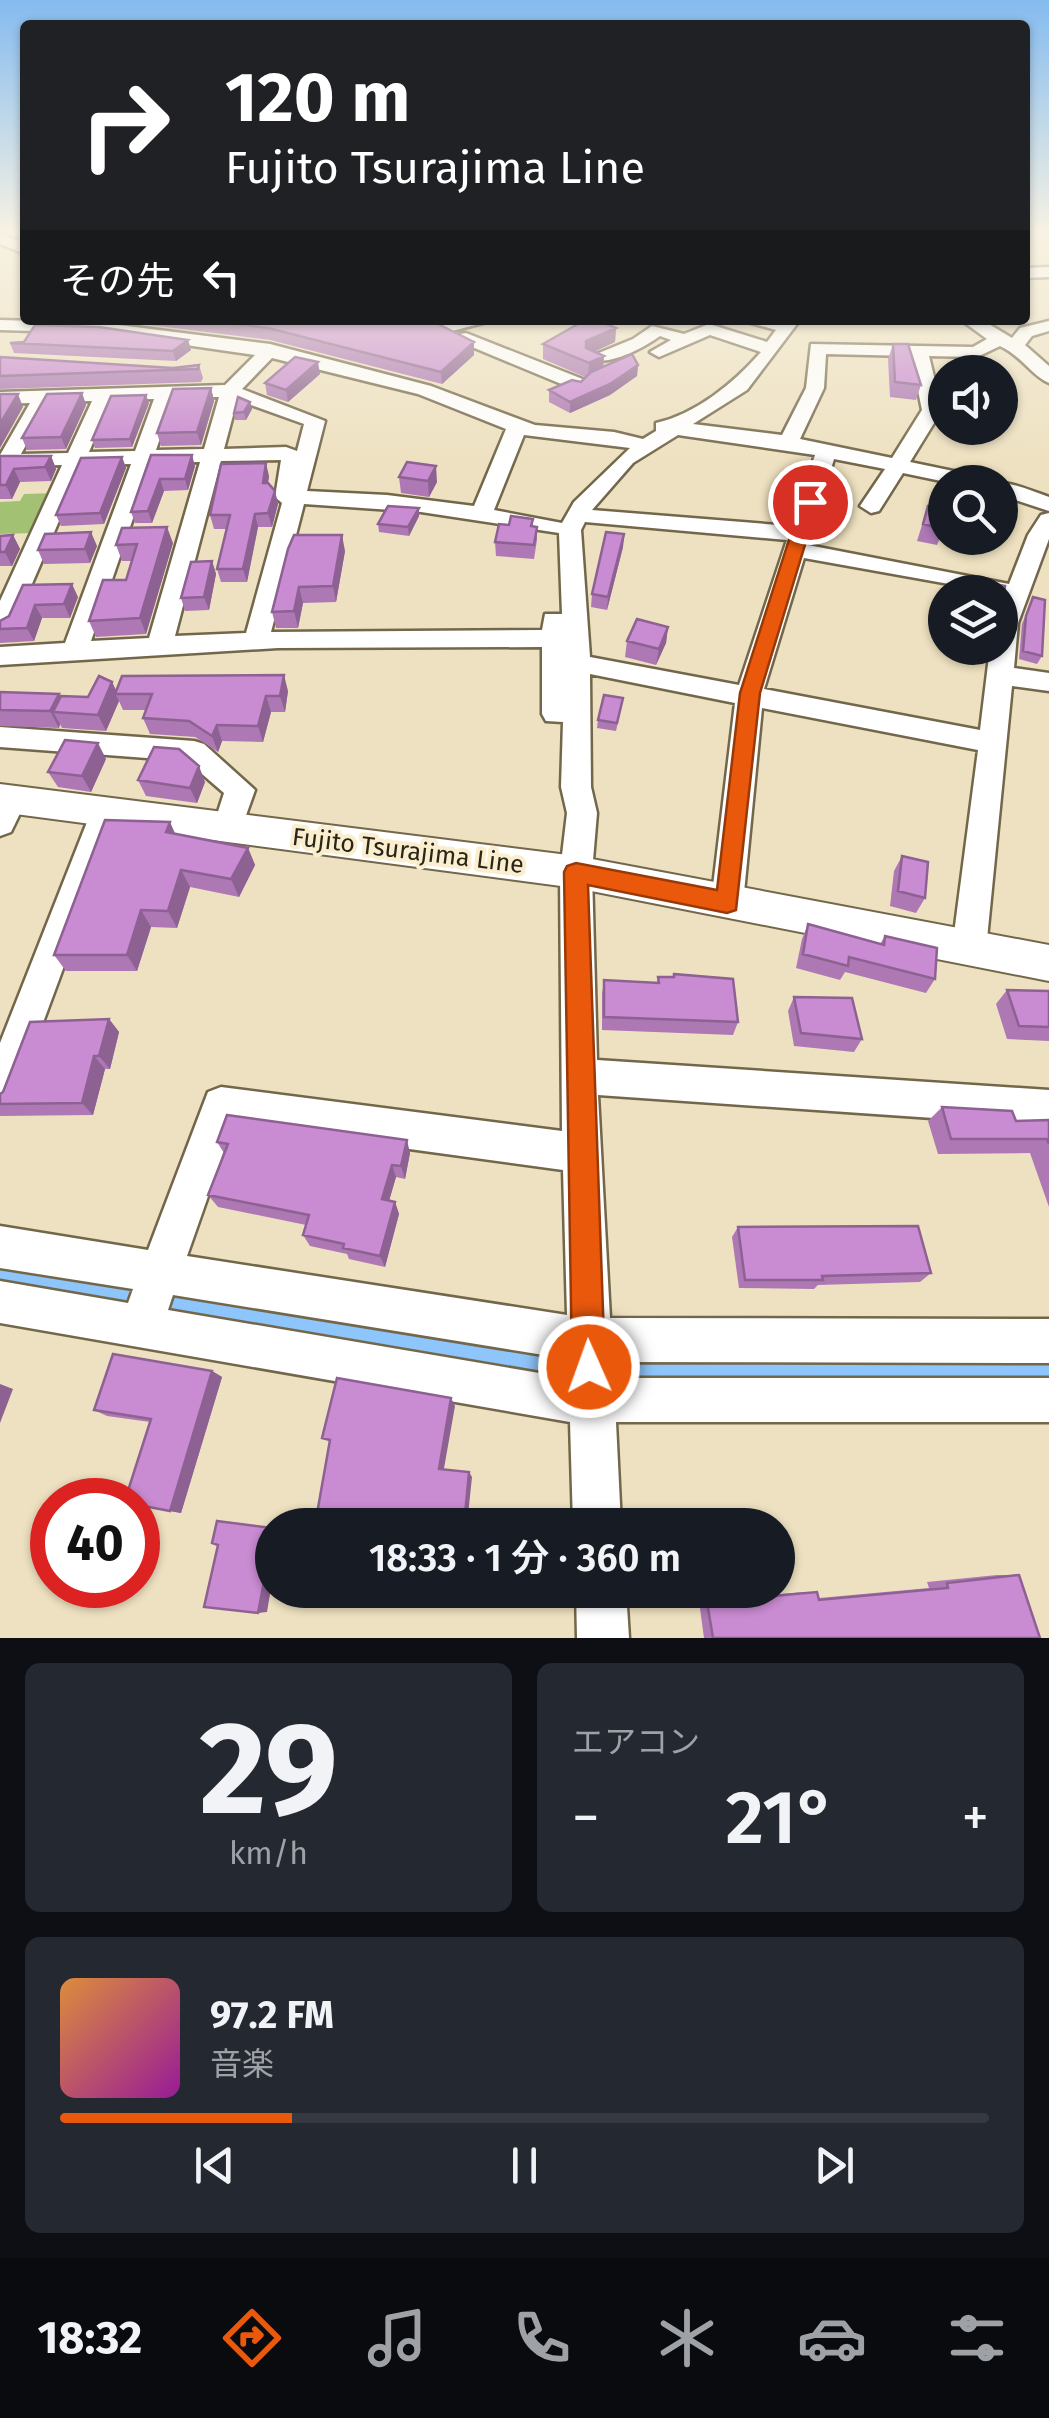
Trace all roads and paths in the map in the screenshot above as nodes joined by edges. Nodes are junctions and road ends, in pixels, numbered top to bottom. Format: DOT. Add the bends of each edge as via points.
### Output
graph roads {
  1 [pos="108,325"];
  2 [pos="781,325"];
  3 [pos="978,325"];
  4 [pos="1049,326"];
  5 [pos="601,330"];
  6 [pos="466,338"];
  7 [pos="684,338"];
  8 [pos="1007,342"];
  9 [pos="629,345"];
  10 [pos="766,348"];
  11 [pos="270,349"];
  12 [pos="920,351"];
  13 [pos="658,352"];
  14 [pos="598,357"];
  15 [pos="1049,377"];
  16 [pos="578,384"];
  17 [pos="230,392"];
  18 [pos="166,393"];
  19 [pos="104,395"];
  20 [pos="43,396"];
  21 [pos="0,398"];
  22 [pos="518,427"];
  23 [pos="650,435"];
  24 [pos="788,443"];
  25 [pos="826,452"];
  26 [pos="212,454"];
  27 [pos="142,457"];
  28 [pos="77,459"];
  29 [pos="4,461"];
  30 [pos="900,466"];
  31 [pos="928,472"];
  32 [pos="1018,494"];
  33 [pos="295,497"];
  34 [pos="1049,504"];
  35 [pos="871,506"];
  36 [pos="482,513"];
  37 [pos="567,520"];
  38 [pos="1049,520"];
  39 [pos="51,537"];
  40 [pos="14,538"];
  41 [pos="798,542"];
  42 [pos="945,575"];
  43 [pos="1018,586"];
  44 [pos="0,628"];
  45 [pos="256,642"];
  46 [pos="160,644"];
  47 [pos="75,650"];
  48 [pos="566,651"];
  49 [pos="0,656"];
  50 [pos="1000,665"];
  51 [pos="998,676"];
  52 [pos="1049,682"];
  53 [pos="750,693"];
  54 [pos="0,738"];
  55 [pos="990,742"];
  56 [pos="4,807"];
  57 [pos="106,812"];
  58 [pos="228,827"];
  59 [pos="576,872"];
  60 [pos="727,903"];
  61 [pos="969,949"];
  62 [pos="1049,963"];
  63 [pos="578,1076"];
  64 [pos="0,1090"];
  65 [pos="1049,1108"];
  66 [pos="581,1153"];
  67 [pos="0,1247"];
  68 [pos="151,1297"];
  69 [pos="0,1302"];
  70 [pos="1049,1340"];
  71 [pos="589,1369"];
  72 [pos="1049,1400"];
  73 [pos="596,1508"];
  74 [pos="602,1608"];
  75 [pos="603,1638"];
  1 -- 11 [label="street"];
  2 -- 10 [label="street"];
  3 -- 8 [label="street"];
  4 -- 8 [label="street"];
  5 -- 9 [label="street"];
  6 -- 16 [label="street" via="528,356"];
  7 -- 9 [label="street" via="658,330"];
  7 -- 10 [label="street" via="709,329"];
  7 -- 13 [label="street"];
  8 -- 12 [label="street" via="977,352"];
  8 -- 15 [label="street" via="1027,352"];
  9 -- 14 [label="street"];
  10 -- 23 [label="street"];
  11 -- 17 [label="street"];
  11 -- 22 [label="street" via="422,389"];
  12 -- 24 [label="street" via="818,348 816,388"];
  12 -- 30 [label="street" via="932,410"];
  17 -- 18 [label="street"];
  17 -- 26 [label="street"];
  17 -- 33 [label="street" via="315,421"];
  18 -- 19 [label="street"];
  18 -- 27 [label="street"];
  19 -- 20 [label="street"];
  19 -- 28 [label="street"];
  20 -- 21 [label="street"];
  20 -- 29 [label="street"];
  22 -- 23 [label="street" via="543,434"];
  22 -- 36 [label="street"];
  23 -- 24 [label="street"];
  23 -- 37 [label="street" via="574,496"];
  24 -- 25 [label="street"];
  25 -- 30 [label="street"];
  25 -- 41 [label="street"];
  26 -- 27 [label="street"];
  26 -- 33 [label="street" via="286,453 292,458 286,497"];
  26 -- 46 [label="street" via="182,532"];
  27 -- 28 [label="street"];
  27 -- 47 [label="street"];
  28 -- 29 [label="street"];
  28 -- 39 [label="street"];
  30 -- 31 [label="street"];
  30 -- 35 [label="street"];
  32 -- 34 [label="street"];
  33 -- 36 [label="street"];
  33 -- 45 [label="street"];
  36 -- 37 [label="street"];
  37 -- 41 [label="street"];
  37 -- 48 [label="street"];
  38 -- 43 [label="street"];
  39 -- 40 [label="street"];
  39 -- 44 [label="street"];
  41 -- 42 [label="street"];
  41 -- 53 [label="street"];
  45 -- 46 [label="street"];
  45 -- 48 [label="street" via="463,636"];
  46 -- 47 [label="street"];
  47 -- 49 [label="street"];
  48 -- 53 [label="street"];
  48 -- 59 [label="street" via="557,748 582,814"];
  50 -- 51 [label="street"];
  51 -- 52 [label="street"];
  51 -- 55 [label="street"];
  53 -- 55 [label="street"];
  53 -- 60 [label="street"];
  54 -- 58 [label="street" via="194,751 240,790"];
  55 -- 61 [label="street"];
  56 -- 57 [label="main road, Fujito Tsurajima Line"];
  57 -- 58 [label="main road, Fujito Tsurajima Line"];
  57 -- 64 [label="street"];
  58 -- 59 [label="main road, Fujito Tsurajima Line"];
  59 -- 60 [label="main road, Fujito Tsurajima Line"];
  59 -- 63 [label="street"];
  60 -- 61 [label="main road, Fujito Tsurajima Line"];
  61 -- 62 [label="main road, Fujito Tsurajima Line"];
  63 -- 65 [label="street"];
  63 -- 66 [label="street"];
  66 -- 68 [label="street" via="221,1105"];
  66 -- 71 [label="street"];
  67 -- 68 [label="street"];
  68 -- 69 [label="street"];
  68 -- 71 [label="street"];
  68 -- 71 [label="street" via="565,1400"];
  70 -- 71 [label="street"];
  71 -- 72 [label="street"];
  71 -- 73 [label="street"];
  74 -- 75 [label="street"];
}
